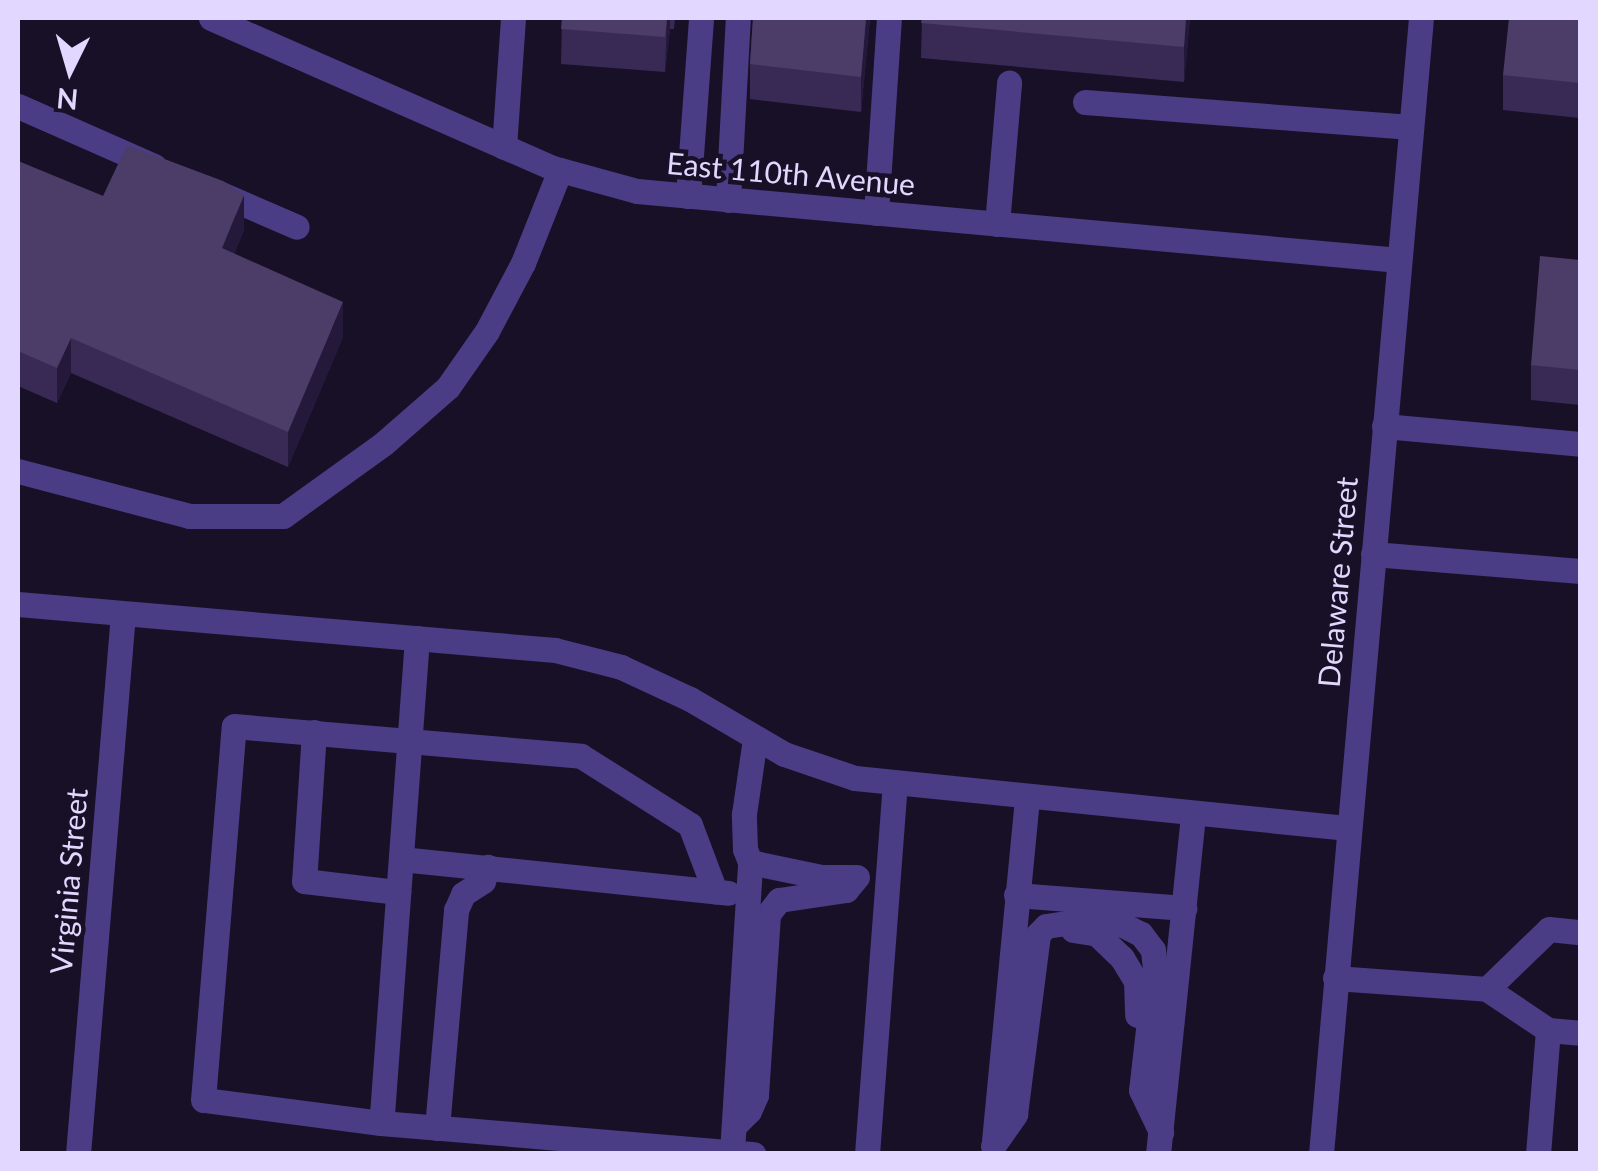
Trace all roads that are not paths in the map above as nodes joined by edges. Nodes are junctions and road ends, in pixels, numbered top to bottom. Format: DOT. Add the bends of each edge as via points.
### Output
graph roads {
  1 [pos="211,18"];
  2 [pos="514,18"];
  3 [pos="701,18"];
  4 [pos="738,18"];
  5 [pos="889,18"];
  6 [pos="1421,18"];
  7 [pos="1009,83"];
  8 [pos="1085,102"];
  9 [pos="18,106"];
  10 [pos="1411,127"];
  11 [pos="504,146"];
  12 [pos="560,170"];
  13 [pos="688,196"];
  14 [pos="728,200"];
  15 [pos="876,213"];
  16 [pos="996,224"];
  17 [pos="296,228"];
  18 [pos="1399,260"];
  19 [pos="1384,426"];
  20 [pos="1580,444"];
  21 [pos="18,471"];
  22 [pos="1372,554"];
  23 [pos="1580,572"];
  24 [pos="18,604"];
  25 [pos="123,614"];
  26 [pos="418,638"];
  27 [pos="314,732"];
  28 [pos="410,739"];
  29 [pos="755,739"];
  30 [pos="895,783"];
  31 [pos="1027,798"];
  32 [pos="1193,816"];
  33 [pos="1348,828"];
  34 [pos="401,858"];
  35 [pos="750,862"];
  36 [pos="488,867"];
  37 [pos="889,867"];
  38 [pos="857,878"];
  39 [pos="715,891"];
  40 [pos="398,892"];
  41 [pos="1016,895"];
  42 [pos="748,896"];
  43 [pos="1184,908"];
  44 [pos="1580,932"];
  45 [pos="1335,978"];
  46 [pos="1488,989"];
  47 [pos="1548,1030"];
  48 [pos="1580,1032"];
  49 [pos="380,1123"];
  50 [pos="437,1128"];
  51 [pos="1159,1143"];
  52 [pos="740,1144"];
  53 [pos="993,1150"];
  54 [pos="78,1154"];
  55 [pos="867,1154"];
  56 [pos="1321,1154"];
  57 [pos="1538,1154"];
  1 -- 11 [label="street, East 110th Avenue"];
  2 -- 11 [label="street"];
  3 -- 13 [label="street"];
  4 -- 14 [label="street"];
  5 -- 15 [label="street"];
  6 -- 10 [label="street, Delaware Street"];
  7 -- 16 [label="street"];
  8 -- 10 [label="street"];
  9 -- 17 [label="street"];
  10 -- 18 [label="street, Delaware Street"];
  11 -- 12 [label="street, East 110th Avenue"];
  12 -- 13 [label="street, East 110th Avenue" via="637,191"];
  12 -- 21 [label="street" via="523,263 448,388 283,516 190,516"];
  13 -- 14 [label="street, East 110th Avenue"];
  14 -- 15 [label="street, East 110th Avenue"];
  15 -- 16 [label="street, East 110th Avenue"];
  16 -- 18 [label="street, East 110th Avenue"];
  18 -- 19 [label="street, Delaware Street"];
  19 -- 20 [label="street"];
  19 -- 22 [label="street, Delaware Street"];
  22 -- 23 [label="street"];
  22 -- 33 [label="street, Delaware Street"];
  24 -- 25 [label="street"];
  25 -- 26 [label="street"];
  25 -- 54 [label="street, Virginia Street"];
  26 -- 28 [label="street"];
  26 -- 29 [label="street" via="555,650 620,667"];
  27 -- 28 [label="street"];
  27 -- 40 [label="street" via="304,882"];
  27 -- 49 [label="street" via="234,726 203,1100"];
  28 -- 34 [label="street"];
  28 -- 39 [label="street" via="582,756 690,825"];
  29 -- 30 [label="street" via="821,769"];
  29 -- 35 [label="street" via="744,814"];
  30 -- 31 [label="street"];
  30 -- 37 [label="street"];
  31 -- 32 [label="street"];
  31 -- 41 [label="street"];
  32 -- 33 [label="street"];
  32 -- 43 [label="street"];
  33 -- 45 [label="street, Delaware Street"];
  34 -- 36 [label="street"];
  34 -- 40 [label="street"];
  35 -- 38 [label="street"];
  35 -- 42 [label="street"];
  36 -- 39 [label="street"];
  36 -- 50 [label="street" via="456,910"];
  37 -- 38 [label="street"];
  37 -- 55 [label="street"];
  38 -- 52 [label="street" via="846,890 779,900 768,914 756,1095"];
  39 -- 42 [label="street"];
  40 -- 49 [label="street"];
  41 -- 43 [label="street"];
  41 -- 53 [label="street"];
  42 -- 52 [label="street"];
  43 -- 51 [label="street"];
  44 -- 46 [label="street" via="1549,929"];
  45 -- 46 [label="street"];
  45 -- 56 [label="street, Delaware Street"];
  46 -- 47 [label="street"];
  47 -- 48 [label="street"];
  47 -- 57 [label="street"];
  49 -- 50 [label="street"];
  50 -- 52 [label="street"];
  51 -- 53 [label="street" via="1140,1090 1153,950 1121,924 1086,920 1046,926 1038,934 1015,1114"];
}
